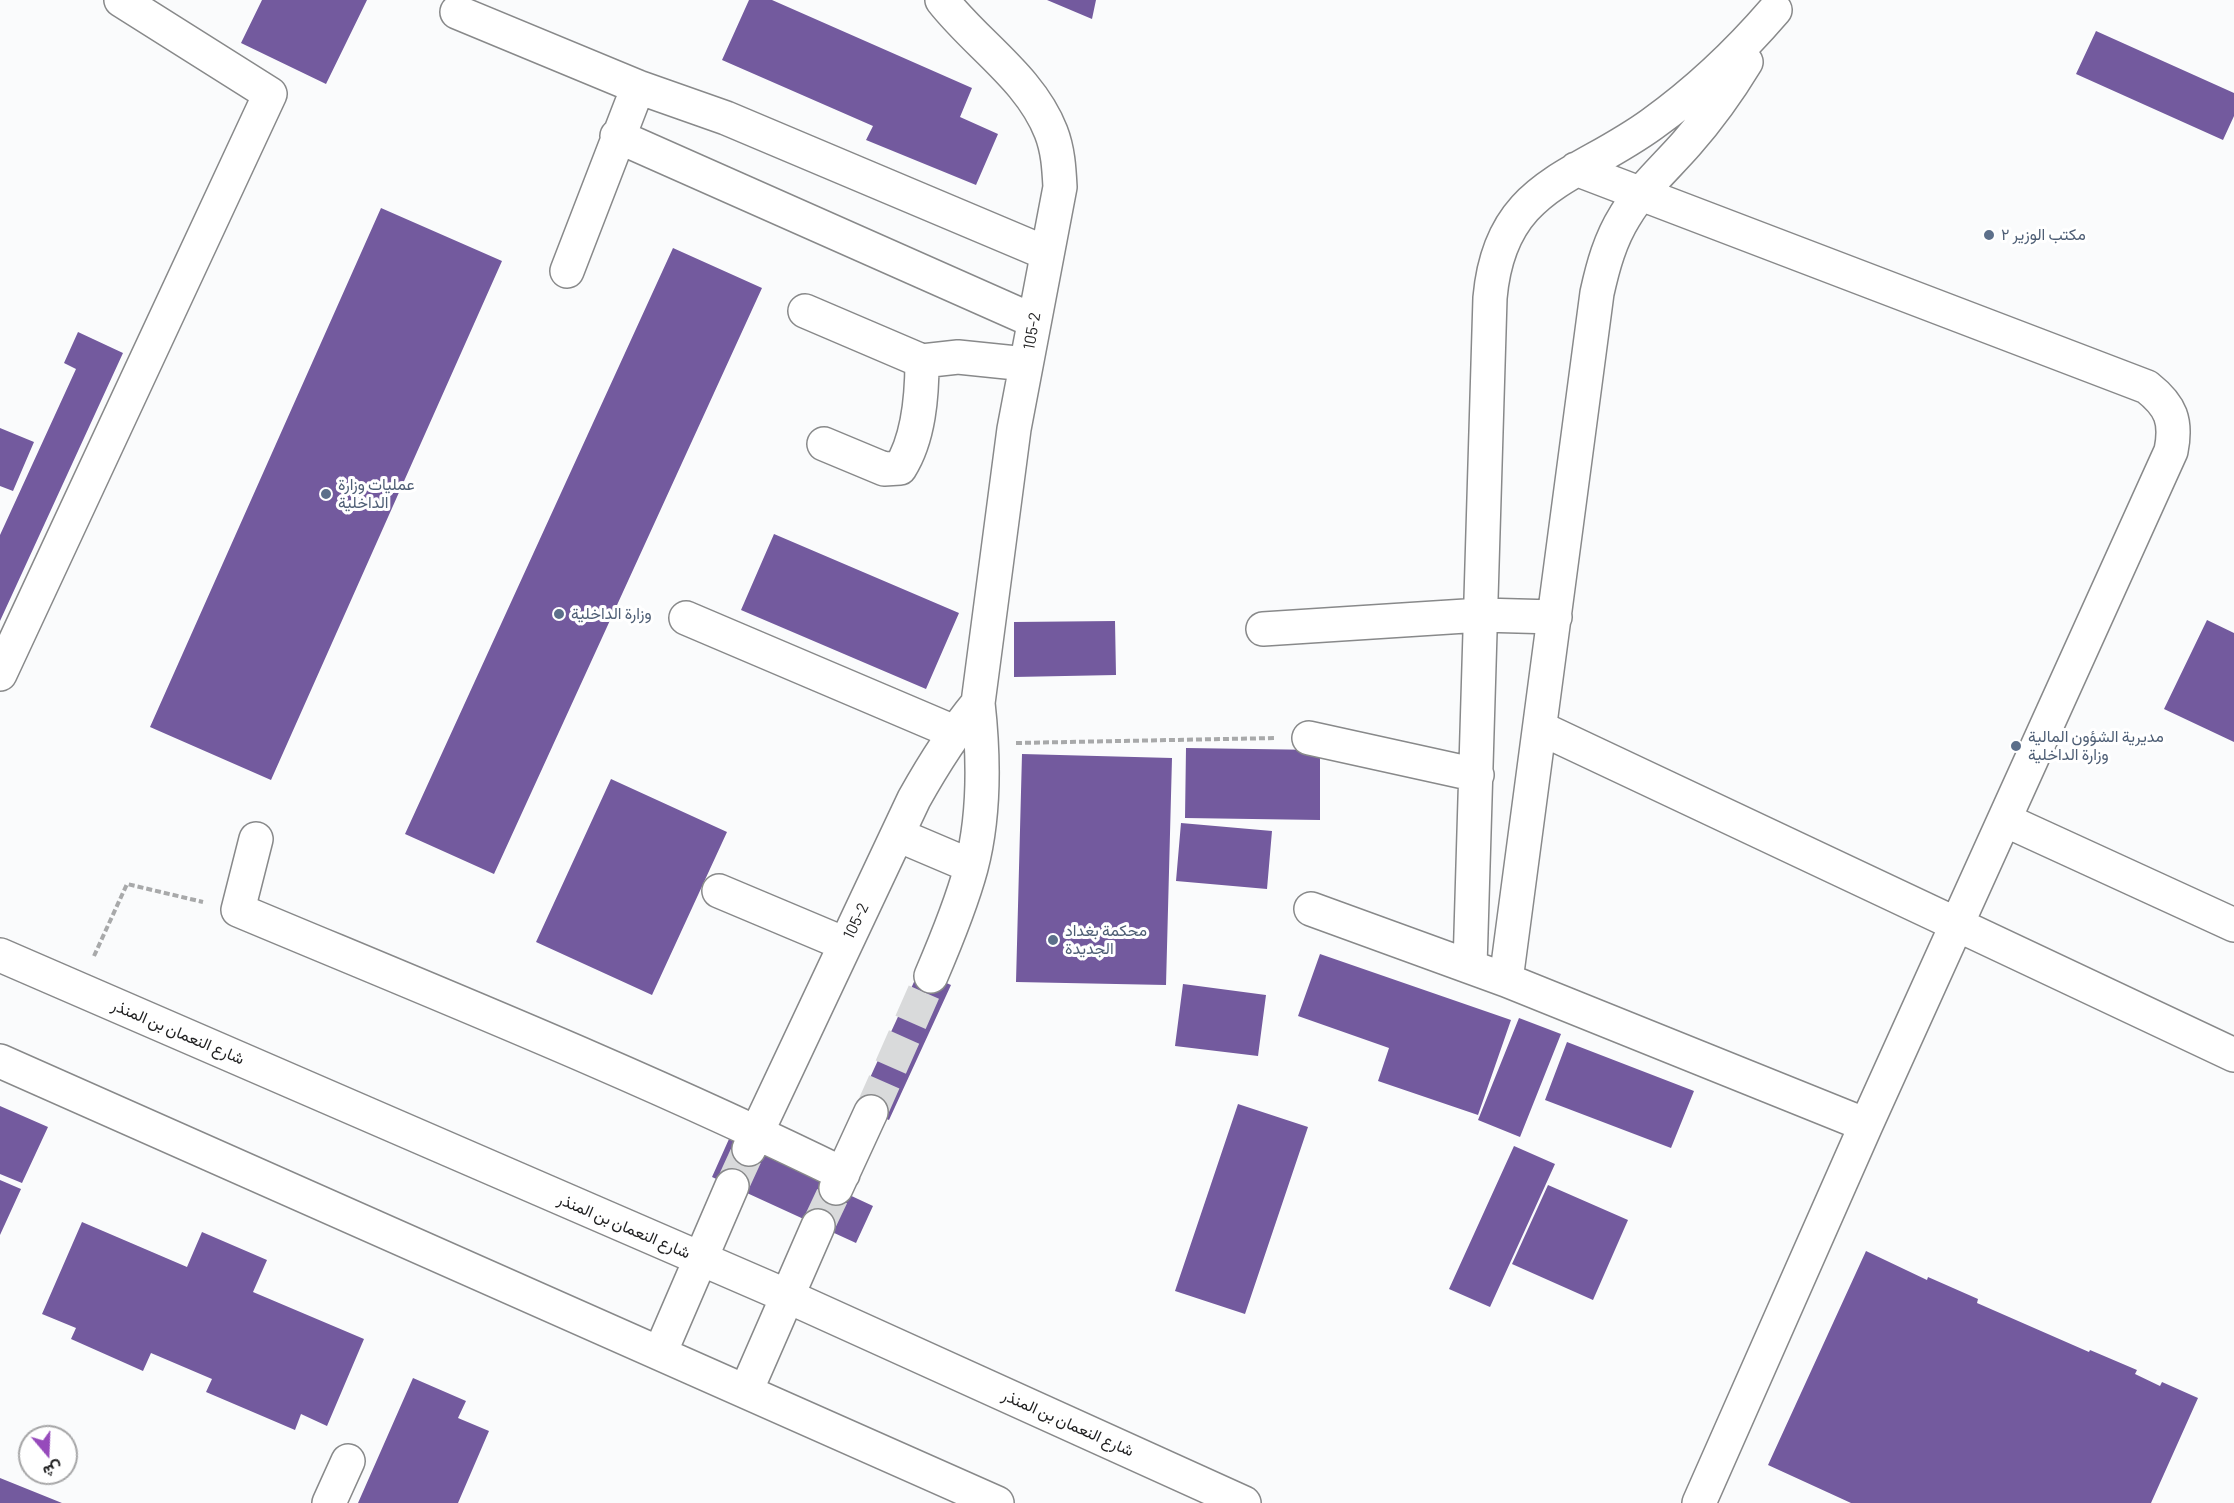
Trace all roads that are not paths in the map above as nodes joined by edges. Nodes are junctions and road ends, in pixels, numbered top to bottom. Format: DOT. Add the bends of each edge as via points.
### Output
graph roads {
  1 [pos="121,0"];
  2 [pos="942,0"];
  3 [pos="1778,5"];
  4 [pos="457,12"];
  5 [pos="638,87"];
  6 [pos="617,136"];
  7 [pos="1576,169"];
  8 [pos="1640,194"];
  9 [pos="1046,253"];
  10 [pos="567,271"];
  11 [pos="805,311"];
  12 [pos="1034,321"];
  13 [pos="922,361"];
  14 [pos="1026,364"];
  15 [pos="824,444"];
  16 [pos="1481,615"];
  17 [pos="1555,617"];
  18 [pos="686,618"];
  19 [pos="1263,629"];
  20 [pos="0,674"];
  21 [pos="1540,728"];
  22 [pos="968,738"];
  23 [pos="1309,738"];
  24 [pos="1477,775"];
  25 [pos="2005,820"];
  26 [pos="898,835"];
  27 [pos="256,839"];
  28 [pos="971,866"];
  29 [pos="719,891"];
  30 [pos="1311,909"];
  31 [pos="1957,925"];
  32 [pos="2234,925"];
  33 [pos="846,944"];
  34 [pos="1,956"];
  35 [pos="1470,966"];
  36 [pos="931,976"];
  37 [pos="1506,980"];
  38 [pos="2234,1055"];
  39 [pos="0,1061"];
  40 [pos="872,1112"];
  41 [pos="1866,1125"];
  42 [pos="753,1140"];
  43 [pos="732,1186"];
  44 [pos="818,1226"];
  45 [pos="700,1259"];
  46 [pos="787,1296"];
  47 [pos="660,1353"];
  48 [pos="746,1391"];
  49 [pos="348,1461"];
  50 [pos="329,1503"];
  51 [pos="997,1503"];
  52 [pos="1244,1503"];
  53 [pos="1699,1503"];
  1 -- 20 [label="street" via="270,94"];
  2 -- 9 [label="street, 105-2" via="1024,87 1052,133 1059,159 1060,187"];
  3 -- 7 [label="street" via="1747,42 1684,100"];
  3 -- 8 [label="street" via="1719,102"];
  4 -- 5 [label="street"];
  5 -- 6 [label="street"];
  5 -- 9 [label="street" via="726,118"];
  6 -- 10 [label="street"];
  6 -- 12 [label="street"];
  7 -- 8 [label="street"];
  7 -- 16 [label="street" via="1555,181 1521,212 1498,252 1492,274"];
  8 -- 17 [label="street" via="1612,241 1597,293"];
  8 -- 25 [label="street" via="2140,384 2168,407 2174,436 2171,451"];
  9 -- 12 [label="street, 105-2"];
  11 -- 13 [label="street"];
  12 -- 14 [label="street, 105-2"];
  13 -- 14 [label="street" via="958,357"];
  13 -- 15 [label="street" via="922,395 908,455 900,468 884,469"];
  14 -- 22 [label="street, 105-2" via="978,703"];
  16 -- 17 [label="street"];
  16 -- 19 [label="street"];
  16 -- 24 [label="street"];
  17 -- 21 [label="street"];
  18 -- 22 [label="street"];
  21 -- 31 [label="street"];
  21 -- 37 [label="street"];
  22 -- 26 [label="street, 105-2" via="928,774"];
  22 -- 28 [label="street" via="982,784"];
  23 -- 24 [label="street"];
  24 -- 35 [label="street"];
  25 -- 31 [label="street"];
  25 -- 32 [label="street"];
  26 -- 28 [label="street"];
  26 -- 33 [label="street, 105-2"];
  27 -- 42 [label="street" via="238,910 519,1027"];
  28 -- 36 [label="street" via="947,941"];
  29 -- 33 [label="street"];
  30 -- 35 [label="street"];
  31 -- 38 [label="street"];
  31 -- 41 [label="street"];
  33 -- 42 [label="street, 105-2"];
  34 -- 45 [label="street, شارع النعمان بن المنذر"];
  35 -- 37 [label="street"];
  37 -- 41 [label="street"];
  39 -- 47 [label="street"];
  40 -- 42 [label="street" via="839,1181"];
  41 -- 53 [label="street"];
  43 -- 45 [label="street"];
  44 -- 46 [label="street"];
  45 -- 46 [label="street, شارع النعمان بن المنذر"];
  45 -- 47 [label="street"];
  46 -- 48 [label="street"];
  46 -- 52 [label="street, شارع النعمان بن المنذر"];
  47 -- 48 [label="street"];
  48 -- 51 [label="street"];
  49 -- 50 [label="street"];
}
